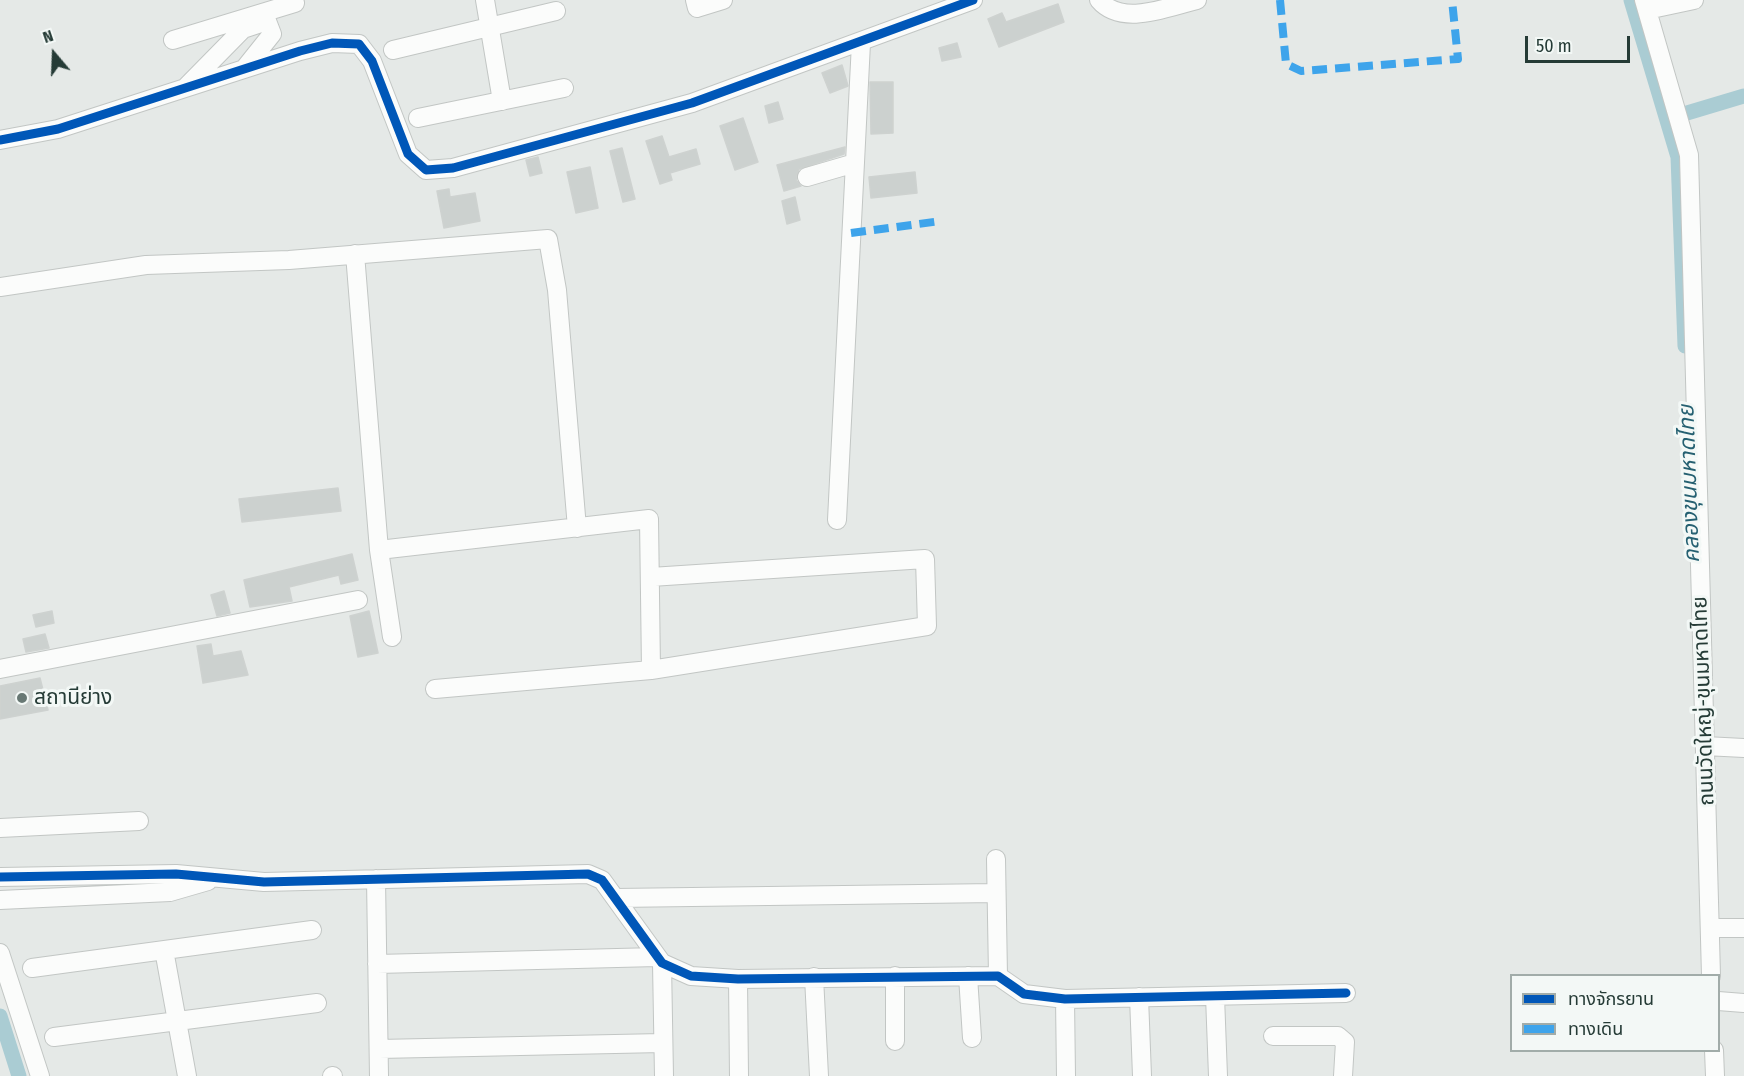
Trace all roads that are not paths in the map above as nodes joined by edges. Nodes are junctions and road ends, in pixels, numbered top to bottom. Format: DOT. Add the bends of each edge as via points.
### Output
graph roads {
  1 [pos="485,0"];
  2 [pos="694,0"];
  3 [pos="723,0"];
  4 [pos="973,0"];
  5 [pos="1100,0"];
  6 [pos="1197,0"];
  7 [pos="1694,0"];
  8 [pos="297,2"];
  9 [pos="1646,5"];
  10 [pos="556,11"];
  11 [pos="267,21"];
  12 [pos="491,27"];
  13 [pos="172,40"];
  14 [pos="861,43"];
  15 [pos="393,50"];
  16 [pos="244,69"];
  17 [pos="564,88"];
  18 [pos="184,89"];
  19 [pos="502,101"];
  20 [pos="418,118"];
  21 [pos="0,140"];
  22 [pos="855,163"];
  23 [pos="807,177"];
  24 [pos="355,254"];
  25 [pos="0,287"];
  26 [pos="837,520"];
  27 [pos="577,528"];
  28 [pos="379,550"];
  29 [pos="651,577"];
  30 [pos="358,600"];
  31 [pos="392,637"];
  32 [pos="0,669"];
  33 [pos="651,670"];
  34 [pos="435,689"];
  35 [pos="1705,746"];
  36 [pos="1744,748"];
  37 [pos="140,821"];
  38 [pos="0,828"];
  39 [pos="996,859"];
  40 [pos="0,878"];
  41 [pos="215,878"];
  42 [pos="376,879"];
  43 [pos="996,893"];
  44 [pos="616,898"];
  45 [pos="0,900"];
  46 [pos="1710,928"];
  47 [pos="1744,928"];
  48 [pos="312,930"];
  49 [pos="164,950"];
  50 [pos="0,953"];
  51 [pos="660,960"];
  52 [pos="377,964"];
  53 [pos="32,968"];
  54 [pos="1711,974"];
  55 [pos="895,976"];
  56 [pos="968,976"];
  57 [pos="998,976"];
  58 [pos="814,977"];
  59 [pos="738,979"];
  60 [pos="1346,993"];
  61 [pos="1215,996"];
  62 [pos="1140,997"];
  63 [pos="1065,999"];
  64 [pos="1720,1001"];
  65 [pos="317,1003"];
  66 [pos="1744,1003"];
  67 [pos="178,1022"];
  68 [pos="1273,1036"];
  69 [pos="54,1037"];
  70 [pos="972,1038"];
  71 [pos="895,1041"];
  72 [pos="662,1043"];
  73 [pos="378,1049"];
  74 [pos="1714,1052"];
  75 [pos="40,1076"];
  76 [pos="187,1076"];
  77 [pos="379,1076"];
  78 [pos="664,1076"];
  79 [pos="739,1076"];
  80 [pos="819,1076"];
  81 [pos="1066,1076"];
  82 [pos="1142,1076"];
  83 [pos="1218,1076"];
  84 [pos="1343,1076"];
  85 [pos="1714,1076"];
  1 -- 12 [label="street"];
  2 -- 3 [label="street" via="697,8"];
  4 -- 14 [label="street"];
  5 -- 6 [label="street" via="1108,10 1137,14"];
  7 -- 9 [label="street"];
  8 -- 11 [label="street"];
  8 -- 13 [label="street"];
  9 -- 35 [label="street, ถนนวัดใหญ่-ขุนมหาดไทย" via="1689,155"];
  10 -- 12 [label="street"];
  11 -- 16 [label="street" via="272,34"];
  11 -- 18 [label="street" via="243,29"];
  12 -- 15 [label="street"];
  12 -- 19 [label="street"];
  14 -- 16 [label="street" via="692,103 453,168 426,170 408,154 372,61 359,44 333,43"];
  14 -- 22 [label="street"];
  16 -- 18 [label="street"];
  17 -- 19 [label="street"];
  18 -- 21 [label="street" via="58,129"];
  19 -- 20 [label="street"];
  22 -- 23 [label="street"];
  22 -- 26 [label="street"];
  24 -- 25 [label="street" via="146,265"];
  24 -- 27 [label="street" via="548,239 557,290"];
  24 -- 28 [label="street"];
  27 -- 28 [label="street"];
  27 -- 29 [label="street" via="649,519"];
  28 -- 31 [label="street"];
  29 -- 33 [label="street"];
  29 -- 33 [label="street" via="925,559 927,626"];
  30 -- 32 [label="street"];
  33 -- 34 [label="street"];
  35 -- 36 [label="street"];
  35 -- 46 [label="street, ถนนวัดใหญ่-ขุนมหาดไทย"];
  37 -- 38 [label="street"];
  39 -- 43 [label="street"];
  40 -- 41 [label="street" via="115,874"];
  41 -- 42 [label="street" via="264,882"];
  41 -- 45 [label="street" via="170,892"];
  42 -- 44 [label="street" via="588,874 602,880"];
  42 -- 52 [label="street"];
  43 -- 44 [label="street"];
  43 -- 57 [label="street"];
  44 -- 51 [label="street"];
  46 -- 47 [label="street"];
  46 -- 54 [label="street, ถนนวัดใหญ่-ขุนมหาดไทย"];
  48 -- 49 [label="street"];
  49 -- 53 [label="street"];
  49 -- 67 [label="street"];
  50 -- 75 [label="street"];
  51 -- 52 [label="street"];
  51 -- 59 [label="street" via="691,976"];
  51 -- 72 [label="street"];
  52 -- 73 [label="street"];
  55 -- 56 [label="street"];
  55 -- 58 [label="street"];
  55 -- 71 [label="street"];
  56 -- 57 [label="street"];
  56 -- 70 [label="street"];
  57 -- 63 [label="street" via="1024,994"];
  58 -- 59 [label="street"];
  58 -- 80 [label="street"];
  59 -- 79 [label="street"];
  60 -- 61 [label="street"];
  61 -- 62 [label="street"];
  61 -- 83 [label="street"];
  62 -- 63 [label="street"];
  62 -- 82 [label="street"];
  63 -- 81 [label="street"];
  64 -- 66 [label="street"];
  65 -- 67 [label="street"];
  67 -- 69 [label="street"];
  67 -- 76 [label="street"];
  68 -- 84 [label="street" via="1338,1036 1345,1042"];
  72 -- 73 [label="street"];
  72 -- 78 [label="street"];
  73 -- 77 [label="street"];
  74 -- 85 [label="street"];
}
